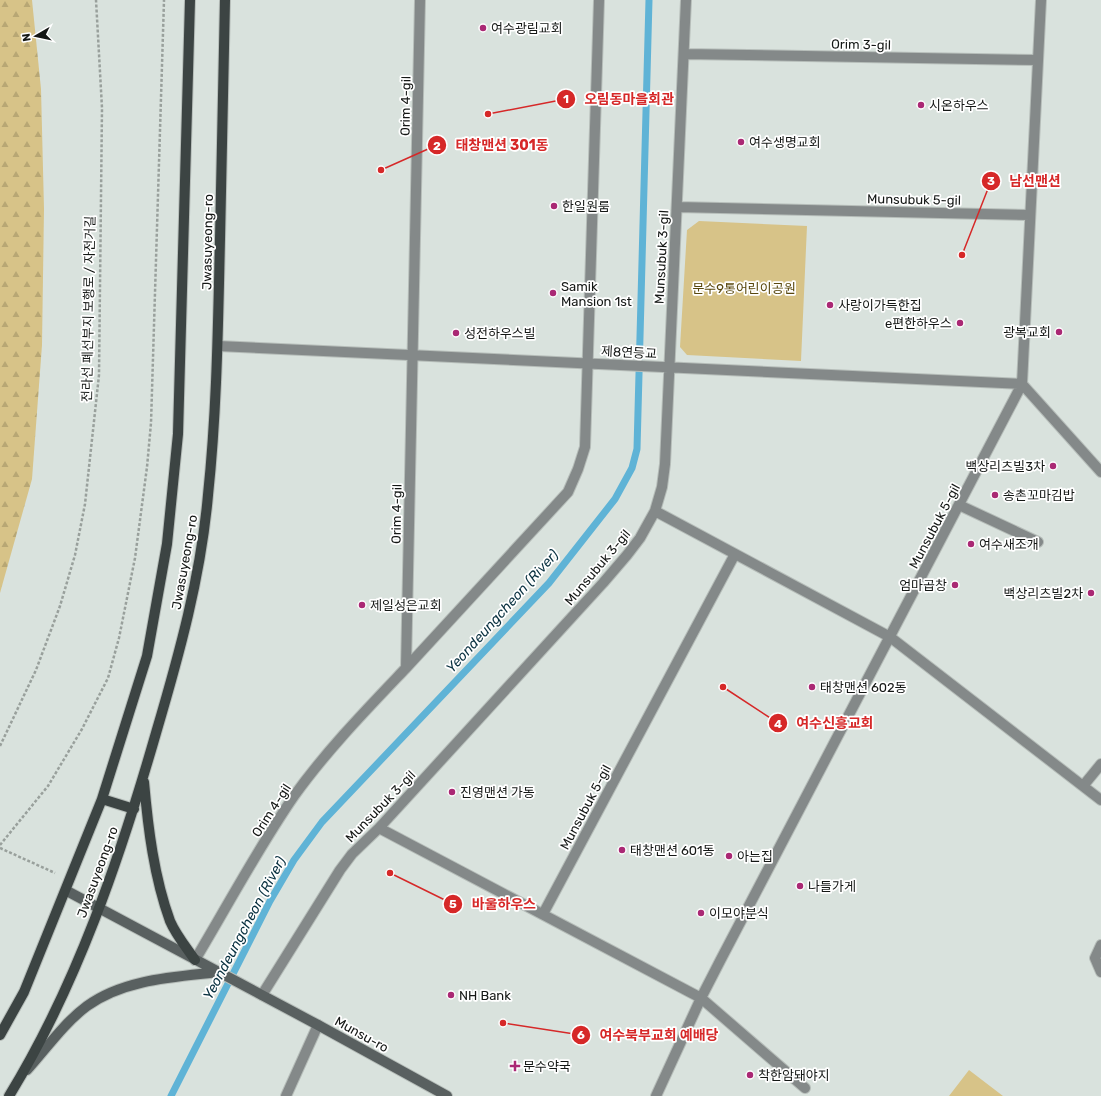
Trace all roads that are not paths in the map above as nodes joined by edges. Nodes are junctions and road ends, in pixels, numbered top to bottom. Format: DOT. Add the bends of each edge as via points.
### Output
graph roads {
  1 [pos="190,0"];
  2 [pos="225,0"];
  3 [pos="420,0"];
  4 [pos="599,0"];
  5 [pos="686,0"];
  6 [pos="1040,0"];
  7 [pos="684,54"];
  8 [pos="1038,60"];
  9 [pos="677,207"];
  10 [pos="1030,215"];
  11 [pos="218,346"];
  12 [pos="413,355"];
  13 [pos="588,364"];
  14 [pos="669,367"];
  15 [pos="1022,384"];
  16 [pos="1101,472"];
  17 [pos="959,505"];
  18 [pos="655,511"];
  19 [pos="1038,542"];
  20 [pos="735,554"];
  21 [pos="890,637"];
  22 [pos="406,668"];
  23 [pos="1101,764"];
  24 [pos="144,776"];
  25 [pos="1083,786"];
  26 [pos="102,799"];
  27 [pos="1101,800"];
  28 [pos="134,809"];
  29 [pos="379,828"];
  30 [pos="66,891"];
  31 [pos="98,908"];
  32 [pos="543,914"];
  33 [pos="1101,945"];
  34 [pos="195,960"];
  35 [pos="219,972"];
  36 [pos="1101,972"];
  37 [pos="262,995"];
  38 [pos="701,998"];
  39 [pos="318,1024"];
  40 [pos="0,1035"];
  41 [pos="20,1078"];
  42 [pos="805,1088"];
  43 [pos="9,1096"];
  44 [pos="286,1096"];
  45 [pos="447,1096"];
  46 [pos="656,1096"];
  1 -- 26 [label="main road, Jwasuyeong-ro" via="178,434 168,544 148,656"];
  2 -- 11 [label="main road, Jwasuyeong-ro"];
  3 -- 12 [label="street, Orim 4-gil"];
  4 -- 13 [label="street"];
  5 -- 7 [label="street, Munsubuk 3-gil"];
  6 -- 8 [label="street"];
  7 -- 8 [label="street, Orim 3-gil"];
  7 -- 9 [label="street, Munsubuk 3-gil"];
  8 -- 10 [label="street"];
  9 -- 10 [label="street, Munsubuk 5-gil"];
  9 -- 14 [label="street, Munsubuk 3-gil"];
  10 -- 15 [label="street, Munsubuk 5-gil"];
  11 -- 12 [label="street, 제8연등교"];
  11 -- 24 [label="main road, Jwasuyeong-ro" via="208,496 192,596"];
  12 -- 13 [label="street, 제8연등교"];
  12 -- 22 [label="street, Orim 4-gil"];
  13 -- 14 [label="street, 제8연등교"];
  13 -- 22 [label="street" via="585,446 568,492"];
  14 -- 15 [label="street"];
  14 -- 18 [label="street, Munsubuk 3-gil" via="665,464"];
  15 -- 16 [label="street"];
  15 -- 17 [label="street, Munsubuk 5-gil"];
  17 -- 19 [label="street"];
  17 -- 21 [label="street, Munsubuk 5-gil"];
  18 -- 20 [label="street"];
  18 -- 29 [label="street, Munsubuk 3-gil" via="640,538 604,583"];
  20 -- 21 [label="street"];
  20 -- 32 [label="street, Munsubuk 5-gil"];
  21 -- 25 [label="street"];
  21 -- 38 [label="street, Munsubuk 5-gil"];
  22 -- 34 [label="street, Orim 4-gil" via="356,720 295,795"];
  23 -- 25 [label="street"];
  24 -- 28 [label="main road, Jwasuyeong-ro"];
  24 -- 34 [label="main road" via="150,837 166,904 171,922"];
  25 -- 27 [label="street"];
  26 -- 28 [label="main road"];
  26 -- 30 [label="main road, Jwasuyeong-ro"];
  28 -- 31 [label="main road, Jwasuyeong-ro"];
  29 -- 32 [label="street"];
  29 -- 37 [label="street, Munsubuk 3-gil" via="352,854 340,870"];
  30 -- 31 [label="street"];
  30 -- 40 [label="main road, Jwasuyeong-ro" via="24,992"];
  31 -- 34 [label="street"];
  31 -- 41 [label="main road, Jwasuyeong-ro" via="66,989"];
  32 -- 38 [label="street"];
  33 -- 36 [label="street" via="1095,958"];
  34 -- 35 [label="street, Munsu-ro"];
  35 -- 37 [label="street, Munsu-ro"];
  35 -- 41 [label="street" via="146,982 104,995 73,1018"];
  37 -- 39 [label="street, Munsu-ro"];
  38 -- 42 [label="street"];
  38 -- 46 [label="street, Munsubuk 5-gil"];
  39 -- 44 [label="street"];
  39 -- 45 [label="street, Munsu-ro"];
  41 -- 43 [label="main road, Jwasuyeong-ro"];
}
